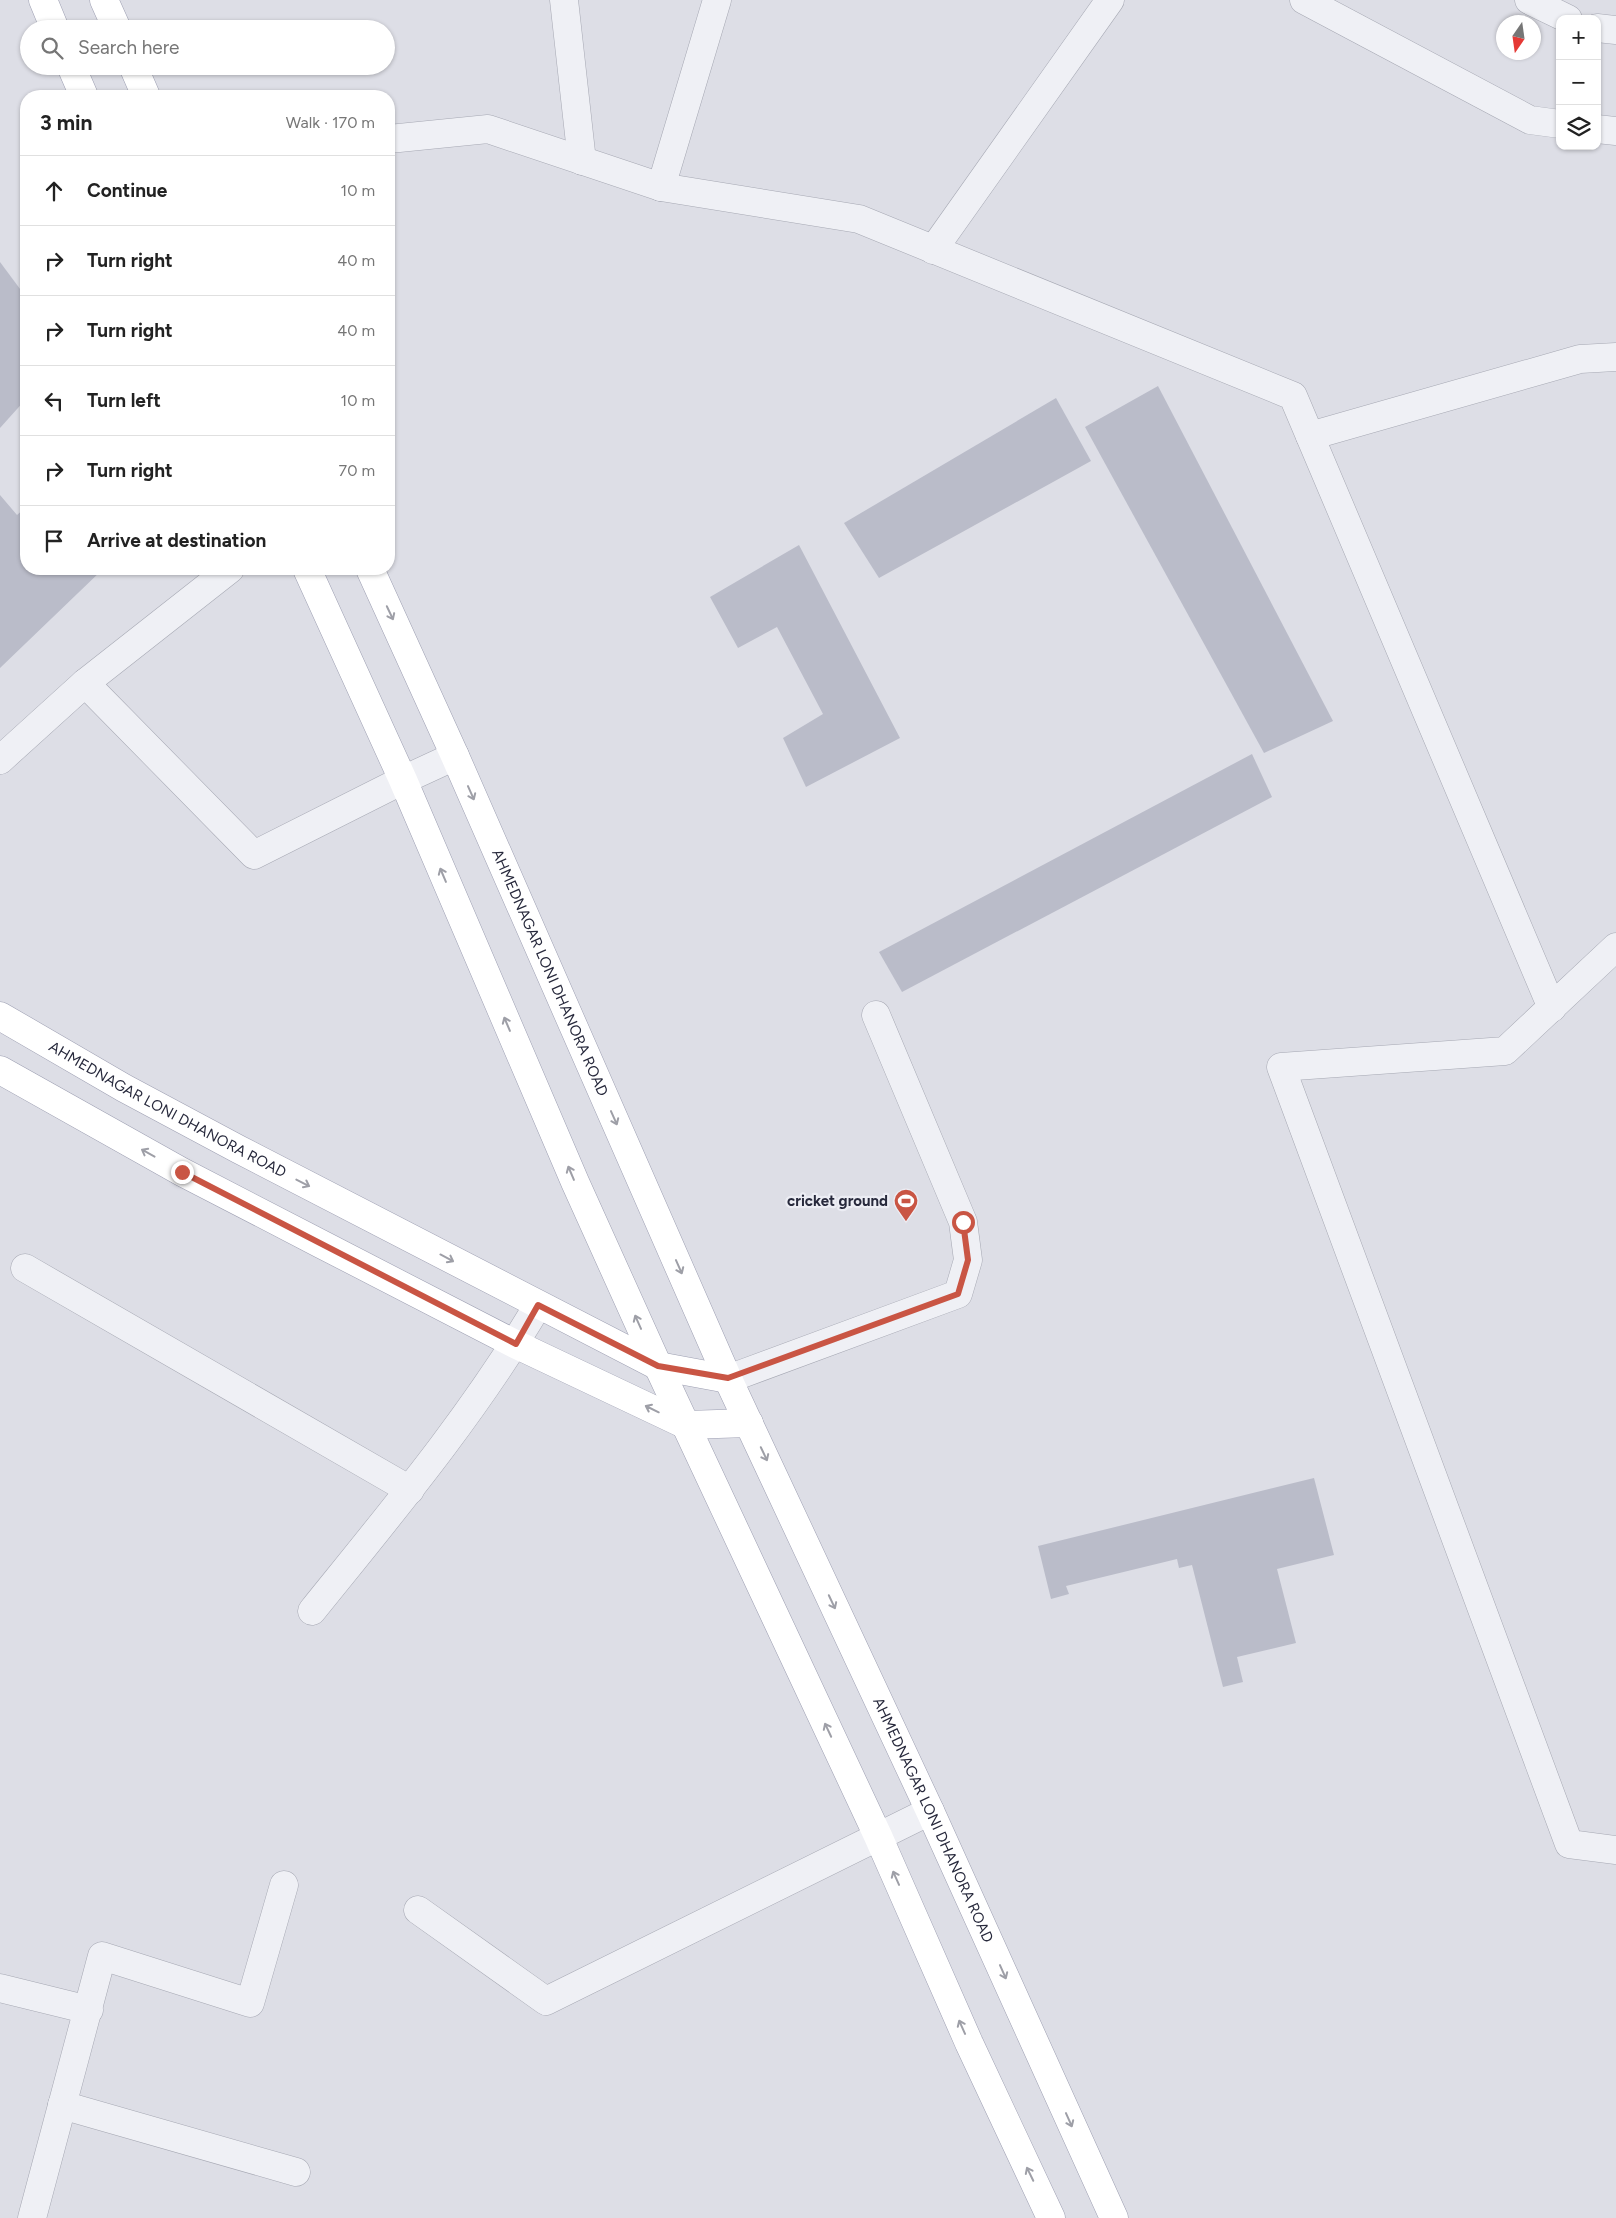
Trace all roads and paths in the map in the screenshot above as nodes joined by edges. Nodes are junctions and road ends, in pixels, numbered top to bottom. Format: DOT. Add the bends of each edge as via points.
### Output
graph roads {
  1 [pos="42,0"];
  2 [pos="104,0"];
  3 [pos="564,0"];
  4 [pos="716,0"];
  5 [pos="1110,0"];
  6 [pos="1304,0"];
  7 [pos="1528,0"];
  8 [pos="1560,15"];
  9 [pos="51,20"];
  10 [pos="112,20"];
  11 [pos="1601,28"];
  12 [pos="1616,30"];
  13 [pos="75,75"];
  14 [pos="137,75"];
  15 [pos="81,90"];
  16 [pos="143,90"];
  17 [pos="1556,123"];
  18 [pos="1601,129"];
  19 [pos="1616,131"];
  20 [pos="395,138"];
  21 [pos="582,161"];
  22 [pos="661,187"];
  23 [pos="933,250"];
  24 [pos="1616,356"];
  25 [pos="1310,436"];
  26 [pos="222,575"];
  27 [pos="310,575"];
  28 [pos="373,575"];
  29 [pos="84,683"];
  30 [pos="455,756"];
  31 [pos="0,760"];
  32 [pos="403,780"];
  33 [pos="1616,947"];
  34 [pos="1552,1008"];
  35 [pos="876,1015"];
  36 [pos="0,1016"];
  37 [pos="0,1070"];
  38 [pos="24,1268"];
  39 [pos="538,1305"];
  40 [pos="516,1344"];
  41 [pos="658,1366"];
  42 [pos="728,1378"];
  43 [pos="749,1424"];
  44 [pos="686,1425"];
  45 [pos="410,1490"];
  46 [pos="312,1611"];
  47 [pos="930,1811"];
  48 [pos="878,1836"];
  49 [pos="1616,1850"];
  50 [pos="284,1886"];
  51 [pos="418,1910"];
  52 [pos="0,1988"];
  53 [pos="89,2010"];
  54 [pos="62,2105"];
  55 [pos="296,2172"];
  56 [pos="32,2218"];
  57 [pos="1051,2218"];
  58 [pos="1114,2218"];
  1 -- 9 [label="main road"];
  2 -- 10 [label="main road"];
  3 -- 21 [label="street"];
  4 -- 22 [label="street"];
  5 -- 23 [label="street"];
  6 -- 17 [label="street" via="1530,120"];
  7 -- 8 [label="street"];
  11 -- 12 [label="street"];
  13 -- 15 [label="main road"];
  14 -- 16 [label="main road"];
  18 -- 19 [label="street"];
  20 -- 21 [label="street" via="488,130"];
  21 -- 22 [label="street"];
  22 -- 23 [label="street" via="859,220"];
  23 -- 25 [label="street" via="1293,396"];
  24 -- 25 [label="street" via="1580,359"];
  25 -- 34 [label="street"];
  26 -- 29 [label="street"];
  27 -- 32 [label="main road"];
  28 -- 30 [label="main road, AHMEDNAGAR LONI DHANORA ROAD, one-way"];
  29 -- 31 [label="street"];
  29 -- 32 [label="street" via="254,855"];
  30 -- 32 [label="street"];
  30 -- 42 [label="main road, AHMEDNAGAR LONI DHANORA ROAD, one-way"];
  41 -- 32 [label="main road, one-way" via="571,1173"];
  33 -- 34 [label="street"];
  34 -- 49 [label="street" via="1505,1051 1281,1067 1569,1844"];
  35 -- 42 [label="street" via="963,1222 968,1260 958,1294"];
  36 -- 39 [label="main road, AHMEDNAGAR LONI DHANORA ROAD, one-way" via="124,1088"];
  40 -- 37 [label="main road, one-way" via="182,1172"];
  38 -- 45 [label="street"];
  39 -- 40 [label="street"];
  39 -- 41 [label="main road, AHMEDNAGAR LONI DHANORA ROAD"];
  44 -- 40 [label="main road, one-way"];
  40 -- 45 [label="street"];
  41 -- 42 [label="main road, AHMEDNAGAR LONI DHANORA ROAD"];
  41 -- 44 [label="main road"];
  42 -- 43 [label="main road, AHMEDNAGAR LONI DHANORA ROAD"];
  43 -- 44 [label="main road"];
  43 -- 47 [label="main road, AHMEDNAGAR LONI DHANORA ROAD, one-way"];
  48 -- 44 [label="main road, one-way"];
  45 -- 46 [label="street"];
  47 -- 48 [label="street"];
  47 -- 58 [label="main road, AHMEDNAGAR LONI DHANORA ROAD, one-way"];
  48 -- 51 [label="street" via="546,2001"];
  57 -- 48 [label="main road, one-way" via="969,2043"];
  50 -- 53 [label="street" via="250,2003 102,1956"];
  52 -- 53 [label="street"];
  53 -- 54 [label="street"];
  54 -- 55 [label="street"];
  54 -- 56 [label="street"];
}
